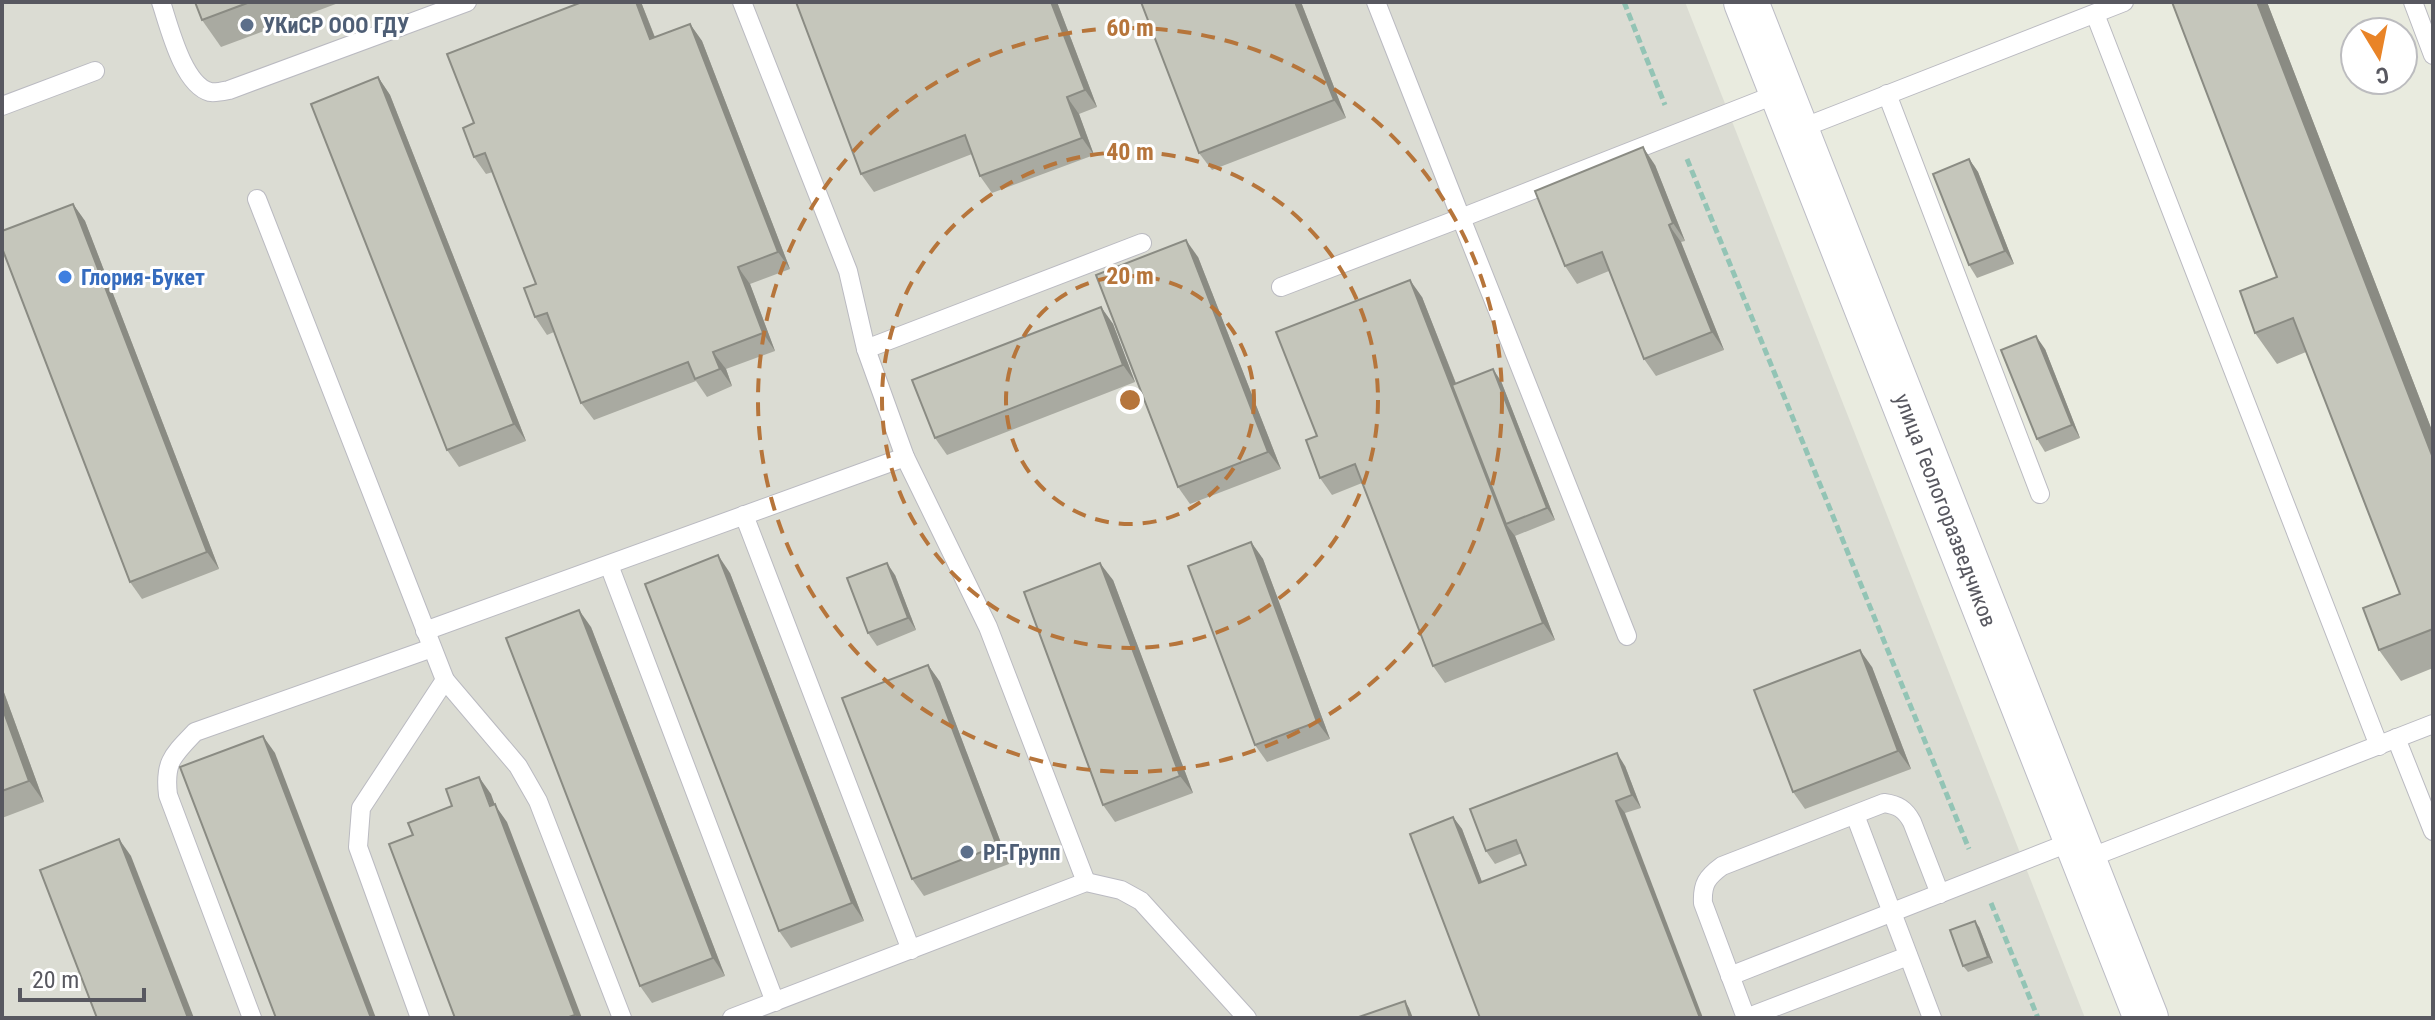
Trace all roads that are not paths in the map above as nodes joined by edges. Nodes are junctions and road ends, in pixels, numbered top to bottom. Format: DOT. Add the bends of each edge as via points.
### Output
graph roads {
  1 [pos="161,2"];
  2 [pos="467,2"];
  3 [pos="742,2"];
  4 [pos="1376,2"];
  5 [pos="1746,2"];
  6 [pos="2124,2"];
  7 [pos="2413,2"];
  8 [pos="2095,14"];
  9 [pos="2433,55"];
  10 [pos="95,71"];
  11 [pos="1887,94"];
  12 [pos="2,106"];
  13 [pos="1789,111"];
  14 [pos="257,199"];
  15 [pos="1461,218"];
  16 [pos="1142,243"];
  17 [pos="1281,287"];
  18 [pos="866,349"];
  19 [pos="905,457"];
  20 [pos="2040,494"];
  21 [pos="744,515"];
  22 [pos="609,565"];
  23 [pos="1627,636"];
  24 [pos="428,639"];
  25 [pos="445,680"];
  26 [pos="2433,724"];
  27 [pos="2388,742"];
  28 [pos="1855,815"];
  29 [pos="2433,831"];
  30 [pos="2080,850"];
  31 [pos="1086,882"];
  32 [pos="1940,894"];
  33 [pos="1892,913"];
  34 [pos="911,950"];
  35 [pos="1908,956"];
  36 [pos="1730,976"];
  37 [pos="775,1002"];
  38 [pos="252,1018"];
  39 [pos="420,1018"];
  40 [pos="622,1018"];
  41 [pos="732,1018"];
  42 [pos="1247,1018"];
  43 [pos="1746,1018"];
  44 [pos="1932,1018"];
  45 [pos="2146,1018"];
  1 -- 2 [label="lane" via="187,72 211,93"];
  3 -- 18 [label="lane" via="848,271"];
  4 -- 15 [label="lane"];
  5 -- 13 [label="main road, улица Геологоразведчиков"];
  6 -- 8 [label="lane"];
  7 -- 9 [label="lane"];
  8 -- 11 [label="lane"];
  8 -- 27 [label="lane"];
  10 -- 12 [label="lane"];
  11 -- 13 [label="lane"];
  11 -- 20 [label="lane"];
  13 -- 15 [label="lane" via="1676,133"];
  13 -- 30 [label="main road, улица Геологоразведчиков"];
  14 -- 24 [label="lane"];
  15 -- 17 [label="lane"];
  15 -- 23 [label="lane"];
  16 -- 18 [label="lane"];
  18 -- 19 [label="lane"];
  19 -- 21 [label="lane"];
  19 -- 31 [label="lane" via="988,627"];
  21 -- 22 [label="lane"];
  21 -- 34 [label="lane"];
  22 -- 24 [label="lane"];
  22 -- 37 [label="lane"];
  24 -- 25 [label="lane"];
  24 -- 38 [label="lane" via="195,732 175,753 165,774 168,795"];
  25 -- 39 [label="lane" via="361,808 358,847"];
  25 -- 40 [label="lane" via="518,766 538,801"];
  26 -- 27 [label="lane"];
  27 -- 29 [label="lane"];
  27 -- 30 [label="lane"];
  28 -- 32 [label="lane" via="1884,803 1907,812"];
  28 -- 33 [label="lane"];
  28 -- 36 [label="lane" via="1710,875 1702,887 1703,903"];
  30 -- 32 [label="lane"];
  30 -- 45 [label="main road, улица Геологоразведчиков"];
  31 -- 34 [label="lane"];
  31 -- 42 [label="lane" via="1141,901"];
  32 -- 33 [label="lane"];
  33 -- 35 [label="lane"];
  33 -- 36 [label="lane"];
  34 -- 37 [label="lane"];
  35 -- 43 [label="lane"];
  35 -- 44 [label="lane"];
  36 -- 43 [label="lane"];
  37 -- 41 [label="lane"];
}
